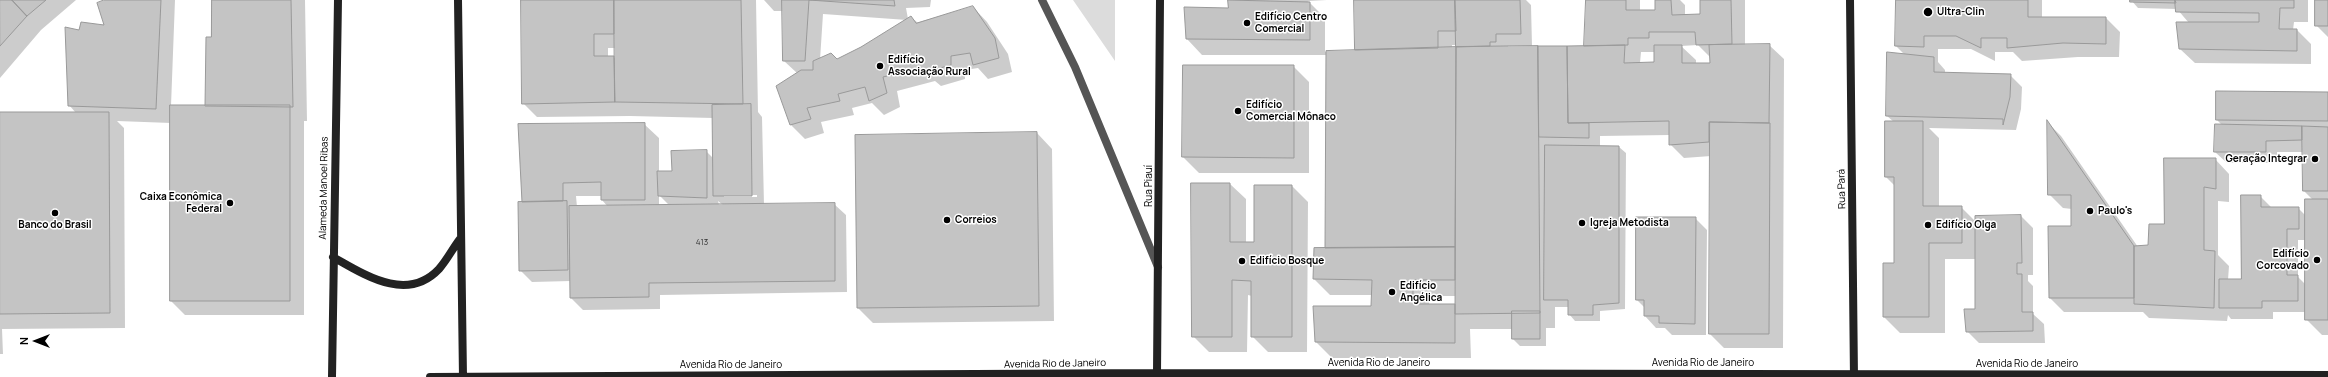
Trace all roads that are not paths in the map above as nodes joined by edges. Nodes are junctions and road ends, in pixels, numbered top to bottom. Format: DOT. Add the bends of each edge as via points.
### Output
graph roads {
  1 [pos="338,0"];
  2 [pos="458,0"];
  3 [pos="1042,0"];
  4 [pos="1160,0"];
  5 [pos="1850,0"];
  6 [pos="460,238"];
  7 [pos="333,257"];
  8 [pos="1158,267"];
  9 [pos="1157,373"];
  10 [pos="1854,375"];
  11 [pos="2328,375"];
  12 [pos="332,377"];
  13 [pos="430,377"];
  14 [pos="462,377"];
  1 -- 7 [label="street, Alameda Manoel Ribas"];
  2 -- 6 [label="street"];
  3 -- 8 [label="street" via="1075,67"];
  4 -- 8 [label="street, Rua Piauí"];
  5 -- 10 [label="street, Rua Pará"];
  6 -- 7 [label="street" via="438,269 423,281 398,285 375,281"];
  6 -- 14 [label="street"];
  7 -- 12 [label="street, Alameda Manoel Ribas"];
  8 -- 9 [label="street, Rua Piauí"];
  9 -- 10 [label="street, Avenida Rio de Janeiro"];
  9 -- 14 [label="street, Avenida Rio de Janeiro"];
  10 -- 11 [label="street, Avenida Rio de Janeiro"];
  13 -- 14 [label="street, Avenida Rio de Janeiro"];
}
